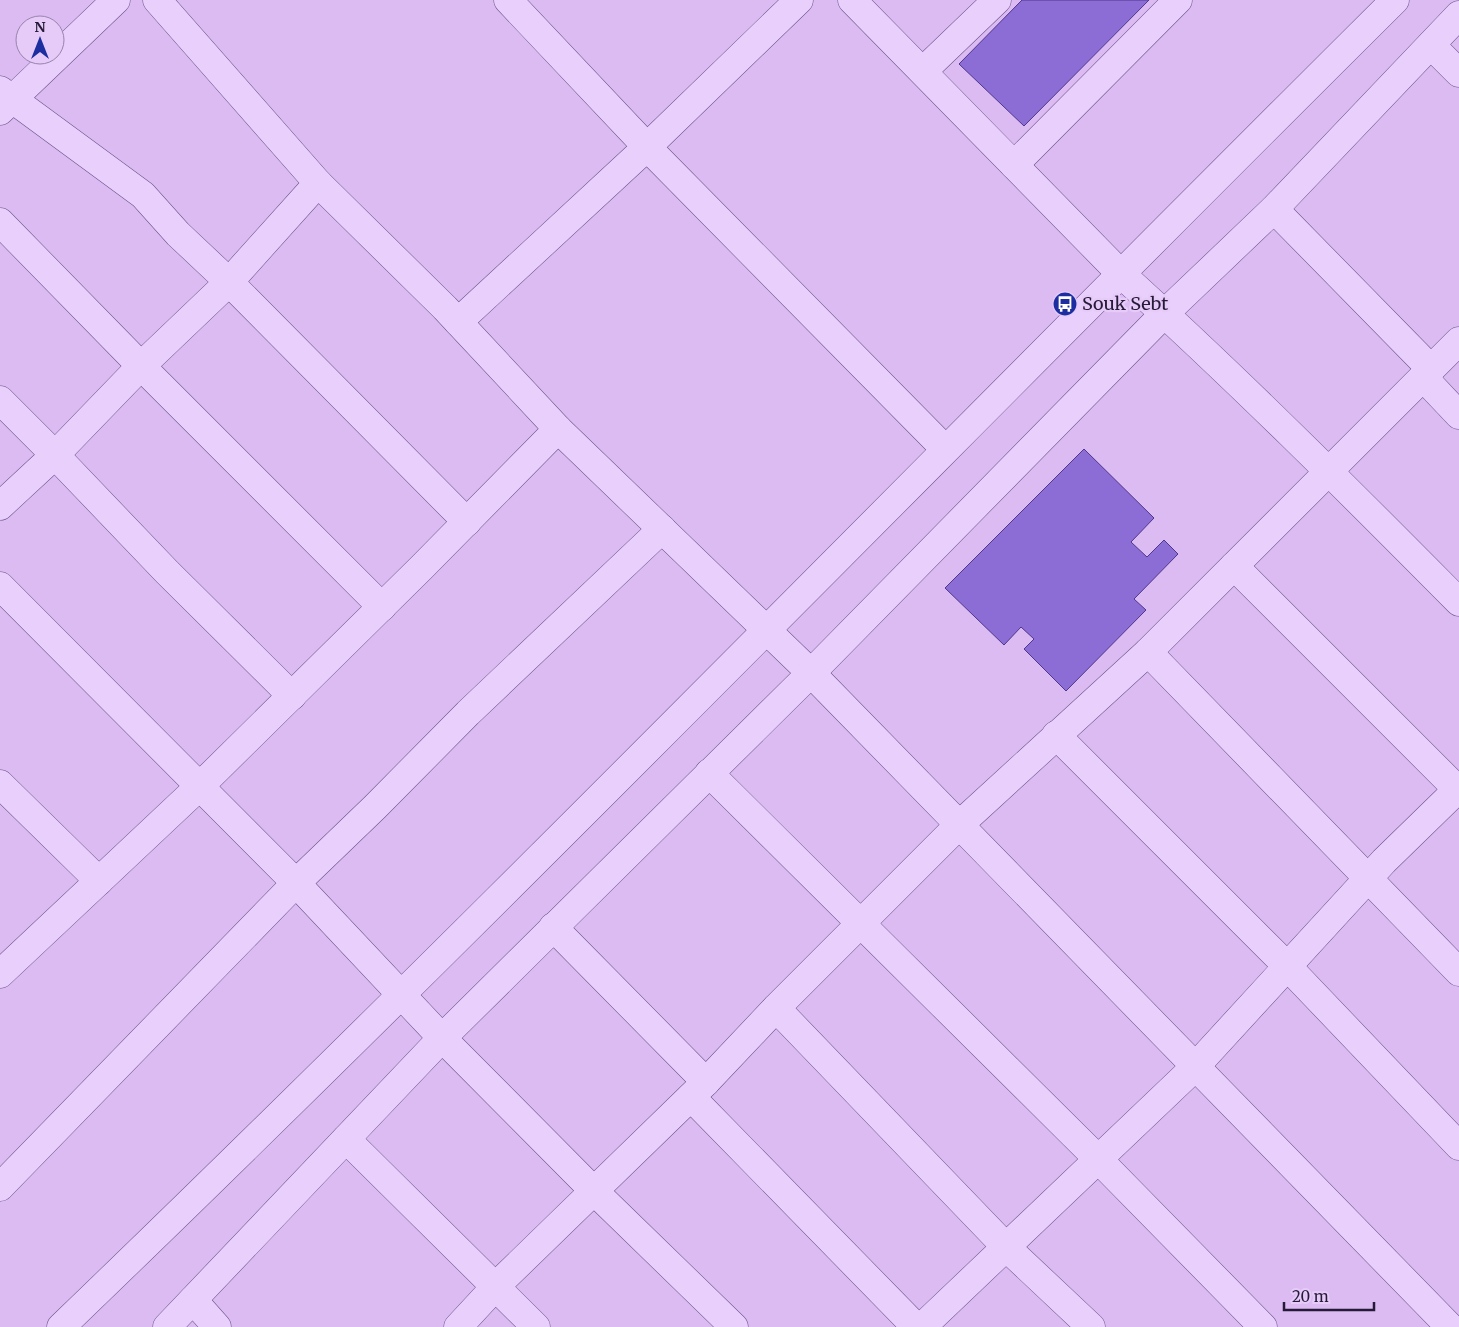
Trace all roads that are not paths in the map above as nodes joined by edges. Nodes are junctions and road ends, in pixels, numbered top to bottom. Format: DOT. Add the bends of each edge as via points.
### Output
graph roads {
  1 [pos="116,0"];
  2 [pos="157,0"];
  3 [pos="508,0"];
  4 [pos="799,0"];
  5 [pos="852,0"];
  6 [pos="997,0"];
  7 [pos="1178,0"];
  8 [pos="1395,0"];
  9 [pos="1459,15"];
  10 [pos="1431,45"];
  11 [pos="923,72"];
  12 [pos="1459,73"];
  13 [pos="4,100"];
  14 [pos="647,147"];
  15 [pos="1014,165"];
  16 [pos="318,182"];
  17 [pos="1274,209"];
  18 [pos="0,222"];
  19 [pos="1120,273"];
  20 [pos="229,282"];
  21 [pos="1165,313"];
  22 [pos="458,322"];
  23 [pos="1459,341"];
  24 [pos="141,366"];
  25 [pos="1427,373"];
  26 [pos="0,400"];
  27 [pos="1459,414"];
  28 [pos="558,429"];
  29 [pos="945,449"];
  30 [pos="55,455"];
  31 [pos="1328,471"];
  32 [pos="0,506"];
  33 [pos="467,522"];
  34 [pos="662,529"];
  35 [pos="1234,566"];
  36 [pos="0,586"];
  37 [pos="1459,602"];
  38 [pos="382,607"];
  39 [pos="767,629"];
  40 [pos="1148,652"];
  41 [pos="810,673"];
  42 [pos="292,696"];
  43 [pos="1056,735"];
  44 [pos="709,773"];
  45 [pos="0,784"];
  46 [pos="201,786"];
  47 [pos="1458,790"];
  48 [pos="958,826"];
  49 [pos="1368,878"];
  50 [pos="99,881"];
  51 [pos="296,883"];
  52 [pos="861,923"];
  53 [pos="553,927"];
  54 [pos="4,961"];
  55 [pos="1288,966"];
  56 [pos="1459,972"];
  57 [pos="402,995"];
  58 [pos="776,1008"];
  59 [pos="442,1038"];
  60 [pos="1195,1067"];
  61 [pos="699,1089"];
  62 [pos="346,1139"];
  63 [pos="1459,1146"];
  64 [pos="1098,1159"];
  65 [pos="0,1187"];
  66 [pos="594,1191"];
  67 [pos="1006,1247"];
  68 [pos="496,1286"];
  69 [pos="193,1300"];
  70 [pos="62,1327"];
  71 [pos="167,1327"];
  72 [pos="217,1327"];
  73 [pos="458,1327"];
  74 [pos="536,1327"];
  75 [pos="734,1327"];
  76 [pos="916,1327"];
  77 [pos="922,1327"];
  78 [pos="1091,1327"];
  79 [pos="1263,1327"];
  80 [pos="1450,1327"];
  1 -- 13 [label="street"];
  2 -- 16 [label="street"];
  3 -- 14 [label="street"];
  4 -- 14 [label="street"];
  5 -- 11 [label="street"];
  6 -- 11 [label="street"];
  7 -- 15 [label="street"];
  8 -- 19 [label="street"];
  9 -- 10 [label="street"];
  10 -- 12 [label="street"];
  10 -- 17 [label="street"];
  11 -- 15 [label="street"];
  13 -- 20 [label="street" via="143,195 178,234"];
  14 -- 22 [label="street"];
  14 -- 29 [label="street"];
  15 -- 19 [label="street"];
  16 -- 20 [label="street"];
  16 -- 22 [label="street"];
  17 -- 21 [label="street"];
  17 -- 25 [label="street"];
  18 -- 24 [label="street"];
  19 -- 21 [label="street"];
  19 -- 29 [label="street"];
  20 -- 24 [label="street"];
  20 -- 33 [label="street"];
  21 -- 31 [label="street"];
  21 -- 41 [label="street"];
  22 -- 28 [label="street"];
  23 -- 25 [label="street"];
  24 -- 30 [label="street"];
  24 -- 38 [label="street"];
  25 -- 27 [label="street"];
  25 -- 31 [label="street"];
  26 -- 30 [label="street"];
  28 -- 33 [label="street"];
  28 -- 34 [label="street"];
  29 -- 39 [label="street"];
  30 -- 32 [label="street"];
  30 -- 42 [label="street"];
  31 -- 35 [label="street"];
  31 -- 37 [label="street"];
  33 -- 38 [label="street"];
  34 -- 39 [label="street"];
  34 -- 51 [label="street" via="468,713"];
  35 -- 40 [label="street"];
  35 -- 47 [label="street"];
  36 -- 46 [label="street"];
  38 -- 42 [label="street"];
  39 -- 41 [label="street"];
  39 -- 57 [label="street"];
  40 -- 43 [label="street"];
  40 -- 49 [label="street"];
  41 -- 44 [label="street"];
  41 -- 48 [label="street"];
  42 -- 46 [label="street"];
  43 -- 48 [label="street"];
  43 -- 55 [label="street"];
  44 -- 52 [label="street"];
  44 -- 53 [label="street"];
  45 -- 50 [label="street"];
  46 -- 50 [label="street"];
  46 -- 51 [label="street"];
  47 -- 49 [label="street"];
  48 -- 52 [label="street"];
  48 -- 60 [label="street"];
  49 -- 55 [label="street"];
  49 -- 56 [label="street"];
  50 -- 54 [label="street"];
  51 -- 57 [label="street"];
  51 -- 65 [label="street"];
  52 -- 58 [label="street"];
  52 -- 64 [label="street"];
  53 -- 59 [label="street"];
  53 -- 61 [label="street"];
  55 -- 60 [label="street"];
  55 -- 63 [label="street"];
  57 -- 59 [label="street"];
  57 -- 70 [label="street"];
  58 -- 61 [label="street"];
  58 -- 67 [label="street"];
  59 -- 62 [label="street"];
  59 -- 66 [label="street"];
  60 -- 64 [label="street"];
  60 -- 80 [label="street"];
  61 -- 66 [label="street"];
  61 -- 76 [label="street"];
  62 -- 68 [label="street"];
  62 -- 69 [label="street"];
  64 -- 67 [label="street"];
  64 -- 79 [label="street"];
  66 -- 68 [label="street"];
  66 -- 75 [label="street"];
  67 -- 77 [label="street"];
  67 -- 78 [label="street"];
  68 -- 73 [label="street"];
  68 -- 74 [label="street"];
  69 -- 71 [label="street"];
  69 -- 72 [label="street"];
}
